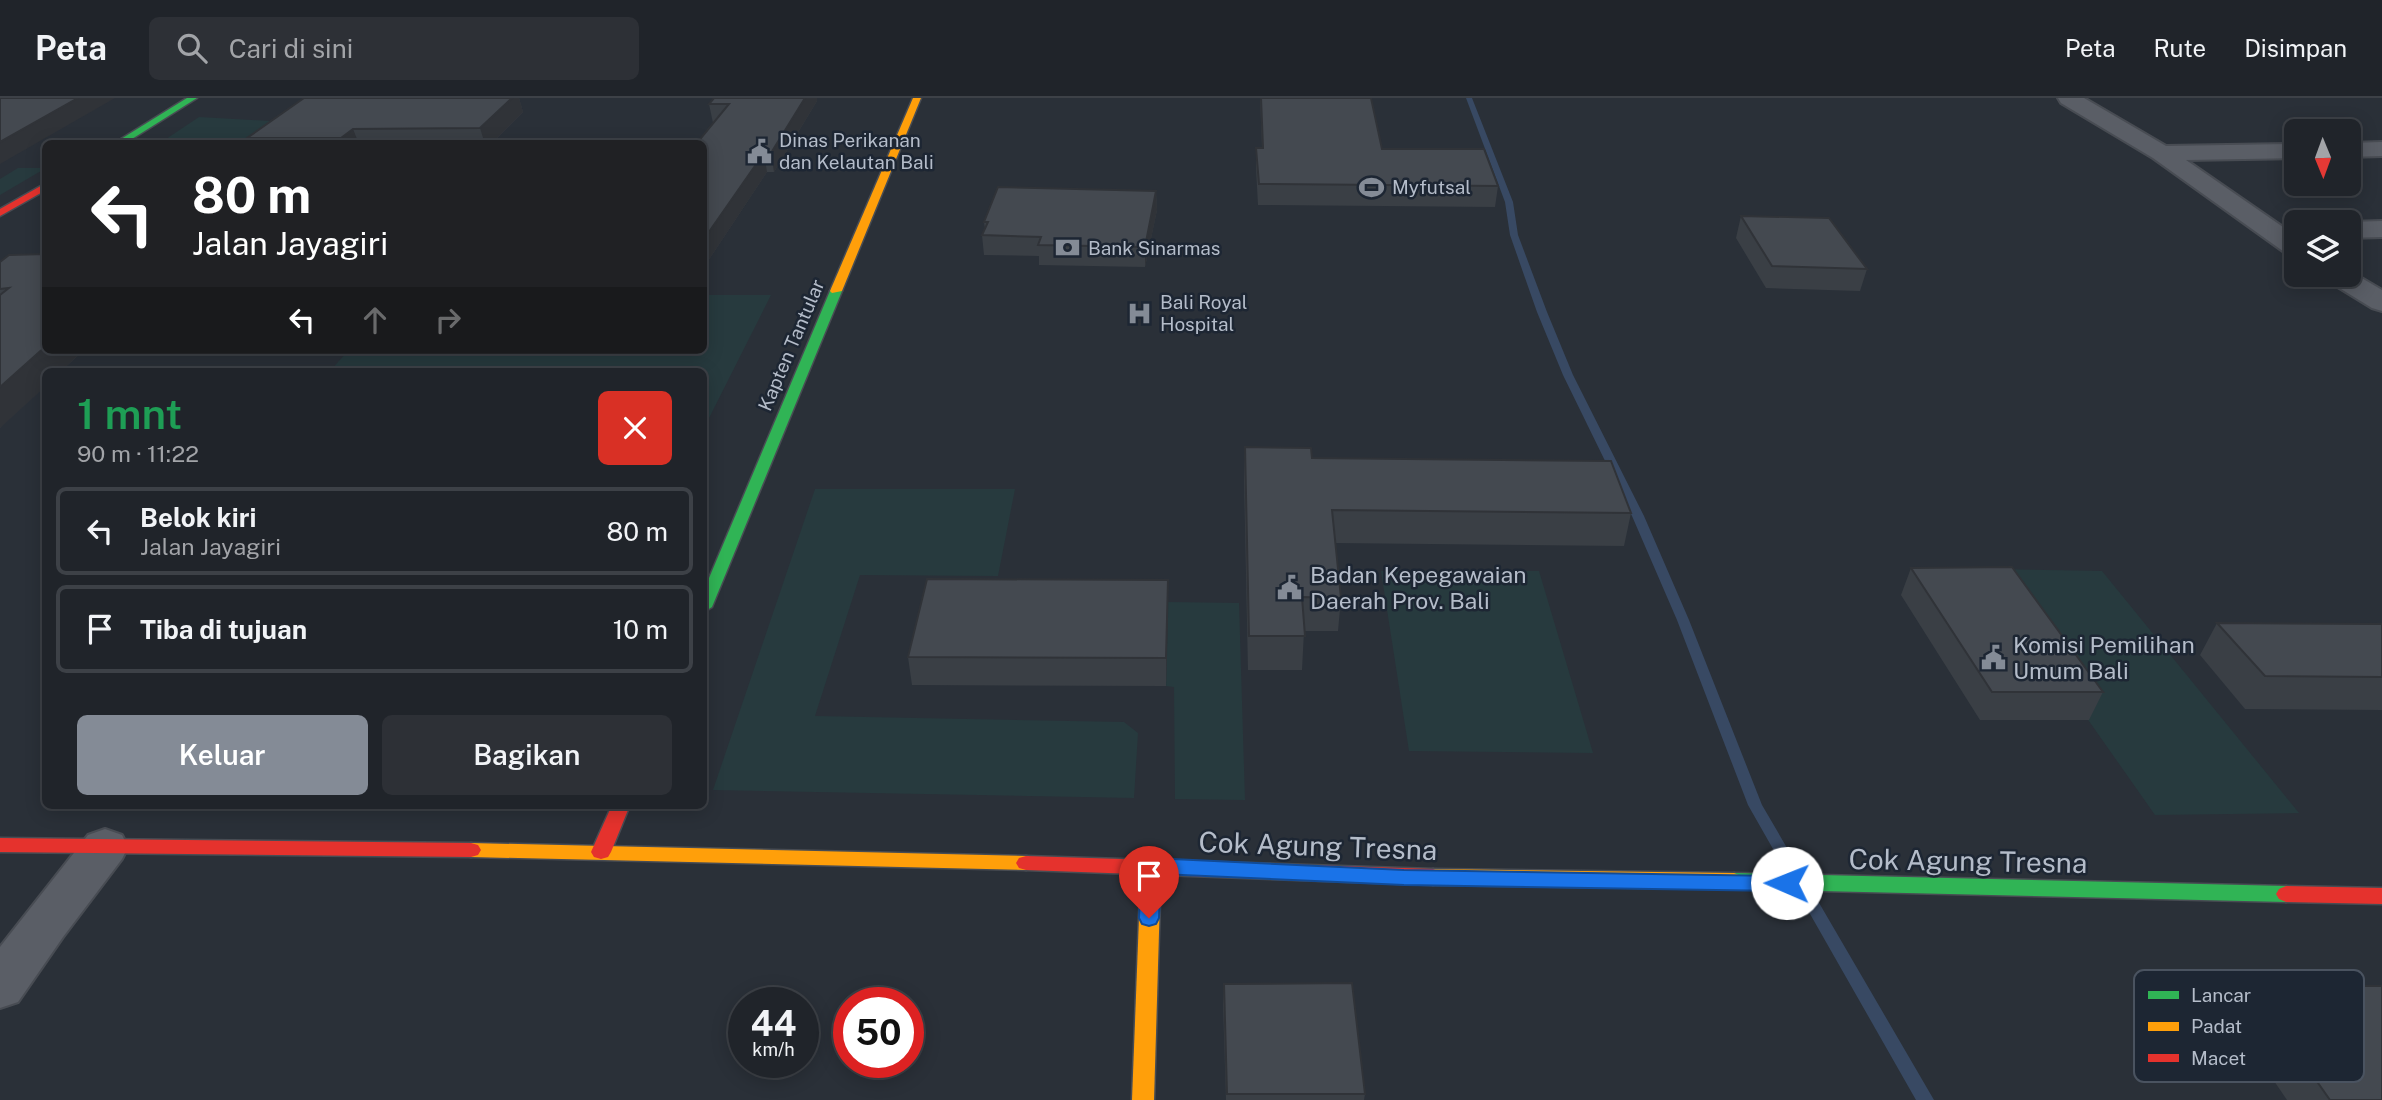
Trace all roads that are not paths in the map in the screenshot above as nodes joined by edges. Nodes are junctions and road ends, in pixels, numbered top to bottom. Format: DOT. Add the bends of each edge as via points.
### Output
graph roads {
  1 [pos="193,98"];
  2 [pos="917,98"];
  3 [pos="2068,98"];
  4 [pos="124,140"];
  5 [pos="2382,149"];
  6 [pos="2361,150"];
  7 [pos="2284,151"];
  8 [pos="2161,153"];
  9 [pos="42,188"];
  10 [pos="0,213"];
  11 [pos="2382,229"];
  12 [pos="2361,230"];
  13 [pos="2283,231"];
  14 [pos="2358,287"];
  15 [pos="2382,302"];
  16 [pos="707,600"];
  17 [pos="619,809"];
  18 [pos="0,845"];
  19 [pos="105,847"];
  20 [pos="601,852"];
  21 [pos="1151,866"];
  22 [pos="2382,896"];
  23 [pos="0,986"];
  24 [pos="1143,1100"];
  1 -- 4 [label="street"];
  2 -- 16 [label="street, Kapten Tantular"];
  3 -- 8 [label="street"];
  5 -- 6 [label="street"];
  7 -- 8 [label="street"];
  8 -- 13 [label="street"];
  9 -- 10 [label="street"];
  11 -- 12 [label="street"];
  14 -- 15 [label="street"];
  17 -- 20 [label="street"];
  18 -- 19 [label="street, Cok Agung Tresna"];
  19 -- 20 [label="street, Cok Agung Tresna"];
  19 -- 23 [label="street"];
  20 -- 21 [label="street, Cok Agung Tresna"];
  21 -- 22 [label="street, Cok Agung Tresna" via="1404,877"];
  21 -- 24 [label="street"];
}
